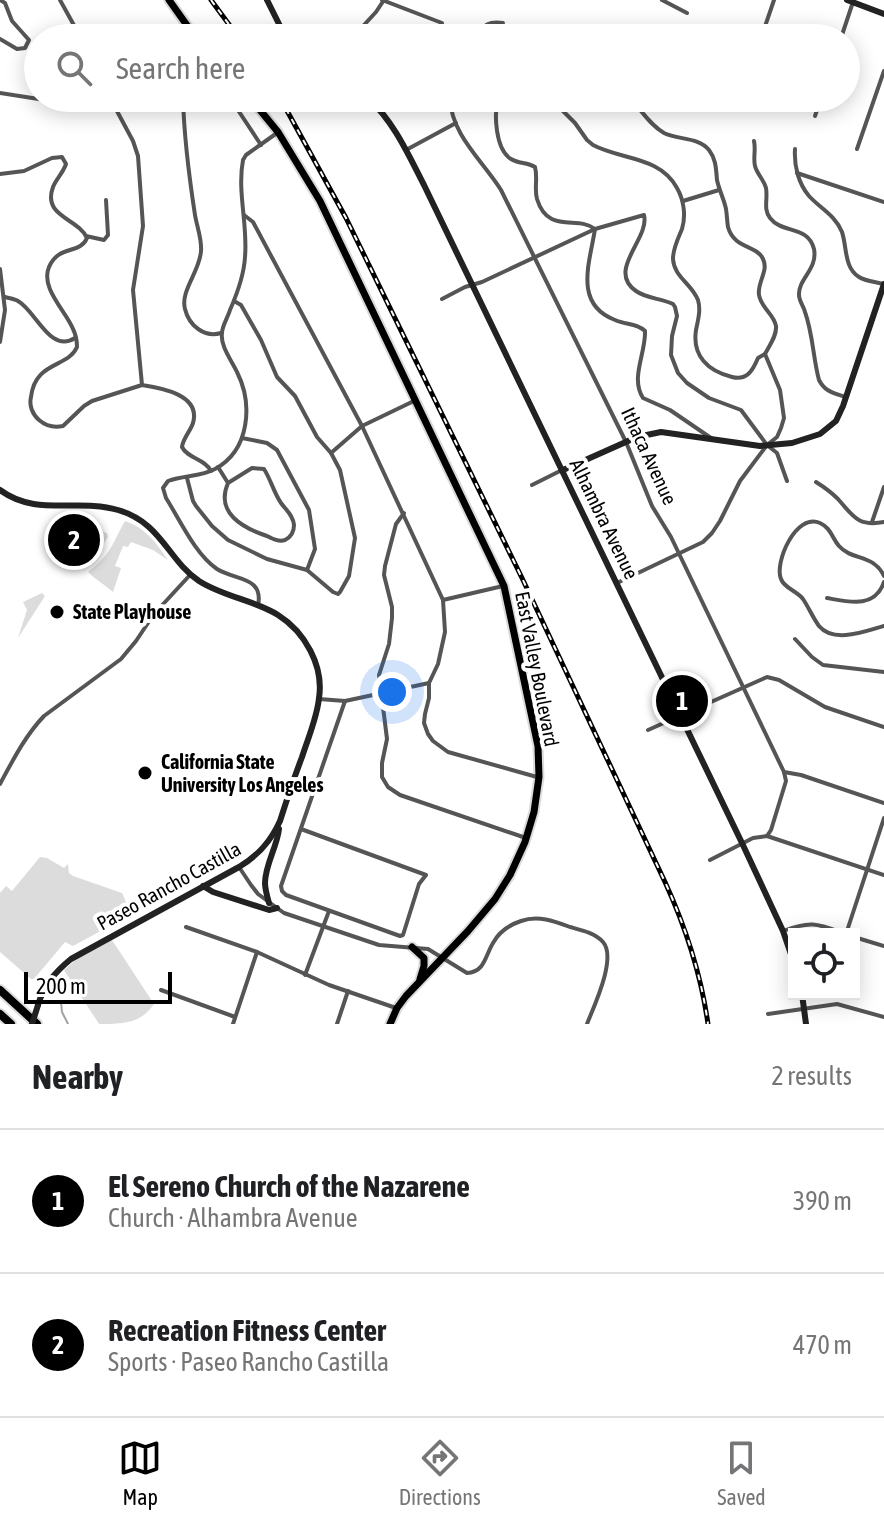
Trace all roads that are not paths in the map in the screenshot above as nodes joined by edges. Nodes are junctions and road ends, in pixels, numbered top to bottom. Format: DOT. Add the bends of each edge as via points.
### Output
graph roads {
  1 [pos="0,0"];
  2 [pos="60,0"];
  3 [pos="169,0"];
  4 [pos="267,0"];
  5 [pos="384,0"];
  6 [pos="662,0"];
  7 [pos="774,0"];
  8 [pos="850,1"];
  9 [pos="687,13"];
  10 [pos="884,14"];
  11 [pos="503,23"];
  12 [pos="73,24"];
  13 [pos="186,24"];
  14 [pos="279,24"];
  15 [pos="364,24"];
  16 [pos="442,24"];
  17 [pos="486,24"];
  18 [pos="766,24"];
  19 [pos="844,24"];
  20 [pos="24,34"];
  21 [pos="0,39"];
  22 [pos="24,48"];
  23 [pos="884,71"];
  24 [pos="0,93"];
  25 [pos="24,97"];
  26 [pos="117,112"];
  27 [pos="184,112"];
  28 [pos="239,112"];
  29 [pos="262,112"];
  30 [pos="381,112"];
  31 [pos="452,112"];
  32 [pos="495,112"];
  33 [pos="562,112"];
  34 [pos="643,112"];
  35 [pos="816,112"];
  36 [pos="815,116"];
  37 [pos="456,123"];
  38 [pos="278,132"];
  39 [pos="754,141"];
  40 [pos="261,145"];
  41 [pos="795,149"];
  42 [pos="857,149"];
  43 [pos="406,150"];
  44 [pos="797,173"];
  45 [pos="0,174"];
  46 [pos="720,190"];
  47 [pos="106,200"];
  48 [pos="683,201"];
  49 [pos="884,202"];
  50 [pos="244,215"];
  51 [pos="595,229"];
  52 [pos="86,236"];
  53 [pos="534,258"];
  54 [pos="0,269"];
  55 [pos="884,284"];
  56 [pos="473,285"];
  57 [pos="5,297"];
  58 [pos="442,299"];
  59 [pos="234,301"];
  60 [pos="221,333"];
  61 [pos="75,338"];
  62 [pos="0,342"];
  63 [pos="765,354"];
  64 [pos="142,385"];
  65 [pos="845,397"];
  66 [pos="416,400"];
  67 [pos="362,426"];
  68 [pos="242,438"];
  69 [pos="712,438"];
  70 [pos="626,442"];
  71 [pos="767,445"];
  72 [pos="331,453"];
  73 [pos="218,467"];
  74 [pos="563,470"];
  75 [pos="211,471"];
  76 [pos="187,478"];
  77 [pos="787,481"];
  78 [pos="816,482"];
  79 [pos="228,483"];
  80 [pos="532,485"];
  81 [pos="884,487"];
  82 [pos="0,490"];
  83 [pos="404,513"];
  84 [pos="884,522"];
  85 [pos="871,524"];
  86 [pos="679,553"];
  87 [pos="307,570"];
  88 [pos="191,575"];
  89 [pos="884,579"];
  90 [pos="617,583"];
  91 [pos="504,586"];
  92 [pos="827,598"];
  93 [pos="443,600"];
  94 [pos="258,606"];
  95 [pos="884,626"];
  96 [pos="795,639"];
  97 [pos="884,672"];
  98 [pos="429,683"];
  99 [pos="743,688"];
  100 [pos="380,693"];
  101 [pos="319,699"];
  102 [pos="345,701"];
  103 [pos="681,715"];
  104 [pos="884,727"];
  105 [pos="648,730"];
  106 [pos="784,772"];
  107 [pos="539,777"];
  108 [pos="0,784"];
  109 [pos="884,803"];
  110 [pos="884,818"];
  111 [pos="280,821"];
  112 [pos="301,829"];
  113 [pos="767,836"];
  114 [pos="526,838"];
  115 [pos="742,843"];
  116 [pos="710,860"];
  117 [pos="239,867"];
  118 [pos="867,869"];
  119 [pos="884,875"];
  120 [pos="203,886"];
  121 [pos="269,903"];
  122 [pos="277,908"];
  123 [pos="329,911"];
  124 [pos="186,927"];
  125 [pos="323,927"];
  126 [pos="793,928"];
  127 [pos="829,928"];
  128 [pos="848,928"];
  129 [pos="788,929"];
  130 [pos="783,931"];
  131 [pos="860,939"];
  132 [pos="788,946"];
  133 [pos="884,946"];
  134 [pos="412,947"];
  135 [pos="257,952"];
  136 [pos="443,957"];
  137 [pos="279,963"];
  138 [pos="276,972"];
  139 [pos="305,975"];
  140 [pos="418,984"];
  141 [pos="0,990"];
  142 [pos="161,990"];
  143 [pos="348,991"];
  144 [pos="803,1000"];
  145 [pos="397,1008"];
  146 [pos="804,1008"];
  147 [pos="0,1014"];
  148 [pos="768,1014"];
  149 [pos="235,1017"];
  150 [pos="884,1017"];
  151 [pos="11,1024"];
  152 [pos="34,1024"];
  153 [pos="233,1024"];
  154 [pos="337,1024"];
  155 [pos="390,1024"];
  156 [pos="587,1024"];
  157 [pos="806,1024"];
  1 -- 20 [label="street"];
  2 -- 12 [label="street"];
  3 -- 13 [label="main road"];
  4 -- 14 [label="street"];
  5 -- 15 [label="street"];
  5 -- 16 [label="street"];
  6 -- 9 [label="street"];
  7 -- 18 [label="street"];
  8 -- 10 [label="street"];
  8 -- 19 [label="street"];
  11 -- 17 [label="street"];
  21 -- 22 [label="street"];
  23 -- 42 [label="street"];
  24 -- 25 [label="street"];
  26 -- 64 [label="street" via="138,156 143,226 133,290"];
  27 -- 60 [label="street" via="201,250 185,295 185,313 206,334"];
  28 -- 40 [label="street"];
  29 -- 38 [label="main road, East Valley Boulevard"];
  30 -- 43 [label="street, Alhambra Avenue"];
  31 -- 37 [label="street, Ithaca Avenue"];
  32 -- 51 [label="street" via="504,153 535,167 536,196 546,214 565,224"];
  33 -- 48 [label="street" via="593,145 659,168"];
  34 -- 46 [label="street" via="657,128 710,151"];
  35 -- 36 [label="street"];
  37 -- 43 [label="street"];
  37 -- 53 [label="street, Ithaca Avenue" via="501,190"];
  38 -- 40 [label="street"];
  38 -- 66 [label="main road, East Valley Boulevard" via="332,226"];
  39 -- 65 [label="street" via="768,214 778,225 804,234 814,250 799,294 823,387"];
  40 -- 50 [label="street" via="243,160"];
  41 -- 44 [label="street"];
  43 -- 56 [label="street, Alhambra Avenue"];
  44 -- 49 [label="street"];
  44 -- 55 [label="street" via="810,197 839,225 848,265 859,277"];
  45 -- 52 [label="street" via="62,157 66,164 52,190 52,203"];
  46 -- 48 [label="street"];
  46 -- 63 [label="street" via="732,237 763,259 759,297 777,329"];
  47 -- 52 [label="street" via="108,235 104,240"];
  48 -- 63 [label="street" via="674,266 697,297 695,341 700,359 723,374 743,378"];
  50 -- 59 [label="street" via="245,259"];
  50 -- 67 [label="street" via="253,222"];
  51 -- 53 [label="street"];
  51 -- 69 [label="street" via="588,295 604,315 645,331 637,383 641,395"];
  51 -- 71 [label="street" via="644,215 646,224 627,263 628,283 675,307 671,355 678,373 709,398 741,410"];
  52 -- 61 [label="street" via="80,248 55,257 47,277"];
  53 -- 56 [label="street"];
  53 -- 70 [label="street, Ithaca Avenue"];
  54 -- 57 [label="street"];
  55 -- 65 [label="street"];
  56 -- 58 [label="street"];
  56 -- 74 [label="street, Alhambra Avenue"];
  57 -- 61 [label="street" via="23,305 54,339"];
  57 -- 62 [label="street"];
  59 -- 60 [label="street"];
  59 -- 72 [label="street" via="261,340 277,377"];
  60 -- 68 [label="street" via="246,395"];
  61 -- 64 [label="street" via="76,352 45,370 34,384 30,402 39,420 63,426 92,401"];
  63 -- 71 [label="street" via="780,390 784,418 777,437"];
  64 -- 75 [label="street" via="178,394 189,404 192,424 182,447"];
  65 -- 71 [label="street" via="836,421 820,434"];
  66 -- 67 [label="street"];
  66 -- 91 [label="main road, East Valley Boulevard"];
  67 -- 72 [label="street"];
  67 -- 83 [label="street"];
  68 -- 73 [label="street"];
  68 -- 87 [label="street" via="277,450 309,510 315,549"];
  69 -- 70 [label="street" via="661,432"];
  69 -- 71 [label="street"];
  70 -- 74 [label="street"];
  70 -- 86 [label="street, Ithaca Avenue" via="652,506"];
  71 -- 77 [label="street" via="777,453"];
  71 -- 86 [label="street" via="712,533"];
  72 -- 87 [label="street" via="340,470 355,538 349,576 338,594"];
  73 -- 75 [label="street"];
  73 -- 79 [label="street"];
  74 -- 80 [label="street"];
  74 -- 90 [label="street, Alhambra Avenue"];
  75 -- 76 [label="street"];
  76 -- 87 [label="street" via="196,506 228,540"];
  76 -- 94 [label="street" via="168,481 163,488 166,498 207,561 256,587"];
  78 -- 85 [label="street" via="854,518"];
  79 -- 79 [label="street" via="252,468 264,469 293,520 291,536 277,541 238,523 225,500"];
  81 -- 85 [label="street"];
  82 -- 88 [label="street, Paseo Rancho Castilla" via="37,506 102,507 129,514 157,533"];
  83 -- 93 [label="street"];
  83 -- 100 [label="street" via="385,566 392,618"];
  84 -- 85 [label="street"];
  86 -- 90 [label="street"];
  86 -- 99 [label="street, Ithaca Avenue"];
  88 -- 94 [label="street, Paseo Rancho Castilla"];
  88 -- 108 [label="street" via="121,659 38,723"];
  89 -- 92 [label="street" via="870,599"];
  89 -- 95 [label="street" via="878,566 845,551 827,528 812,520 792,536 779,576 830,633 848,635"];
  90 -- 103 [label="street, Alhambra Avenue"];
  91 -- 93 [label="street"];
  91 -- 107 [label="main road, East Valley Boulevard" via="538,746"];
  93 -- 98 [label="street" via="445,632"];
  94 -- 101 [label="street, Paseo Rancho Castilla" via="281,617 305,641 316,667"];
  96 -- 97 [label="street" via="823,665"];
  98 -- 100 [label="street"];
  98 -- 107 [label="street" via="424,723 440,747"];
  99 -- 103 [label="street"];
  99 -- 104 [label="street" via="774,678 825,707"];
  99 -- 106 [label="street, Ithaca Avenue"];
  100 -- 102 [label="street"];
  100 -- 114 [label="street" via="387,739 382,777 388,787"];
  101 -- 102 [label="street"];
  101 -- 111 [label="street, Paseo Rancho Castilla"];
  102 -- 112 [label="street"];
  103 -- 105 [label="street"];
  103 -- 115 [label="street, Alhambra Avenue"];
  106 -- 109 [label="street"];
  106 -- 113 [label="street" via="786,781"];
  107 -- 114 [label="main road, East Valley Boulevard"];
  110 -- 118 [label="street"];
  111 -- 117 [label="street, Paseo Rancho Castilla" via="262,850"];
  111 -- 121 [label="street" via="265,877"];
  112 -- 123 [label="street" via="282,891"];
  112 -- 123 [label="street" via="426,875 403,935"];
  113 -- 115 [label="street"];
  113 -- 118 [label="street"];
  114 -- 136 [label="main road, East Valley Boulevard" via="495,899"];
  115 -- 116 [label="street"];
  115 -- 130 [label="street, Alhambra Avenue"];
  117 -- 120 [label="street, Paseo Rancho Castilla"];
  117 -- 121 [label="street"];
  118 -- 119 [label="street"];
  118 -- 128 [label="street"];
  120 -- 122 [label="street" via="269,910"];
  120 -- 152 [label="street, Paseo Rancho Castilla, bridge" via="71,959 41,995"];
  121 -- 122 [label="street"];
  122 -- 125 [label="street"];
  123 -- 125 [label="street"];
  124 -- 135 [label="street"];
  125 -- 134 [label="street" via="379,945"];
  125 -- 139 [label="street"];
  126 -- 127 [label="street" via="815,923"];
  129 -- 130 [label="street"];
  130 -- 132 [label="street, Alhambra Avenue"];
  131 -- 133 [label="street"];
  134 -- 136 [label="street"];
  134 -- 140 [label="main road" via="424,958"];
  135 -- 137 [label="street"];
  135 -- 149 [label="street"];
  136 -- 140 [label="main road, East Valley Boulevard"];
  136 -- 156 [label="street" via="460,971 477,971 506,928 536,918 594,935 609,952"];
  137 -- 138 [label="street"];
  137 -- 139 [label="street"];
  139 -- 143 [label="street"];
  140 -- 145 [label="main road, East Valley Boulevard"];
  141 -- 152 [label="highway"];
  142 -- 149 [label="street"];
  143 -- 145 [label="street"];
  143 -- 154 [label="street"];
  144 -- 146 [label="street"];
  145 -- 155 [label="main road, East Valley Boulevard"];
  146 -- 148 [label="street"];
  146 -- 150 [label="street" via="837,1004"];
  146 -- 157 [label="street"];
  147 -- 151 [label="highway"];
  149 -- 153 [label="street"];
}
